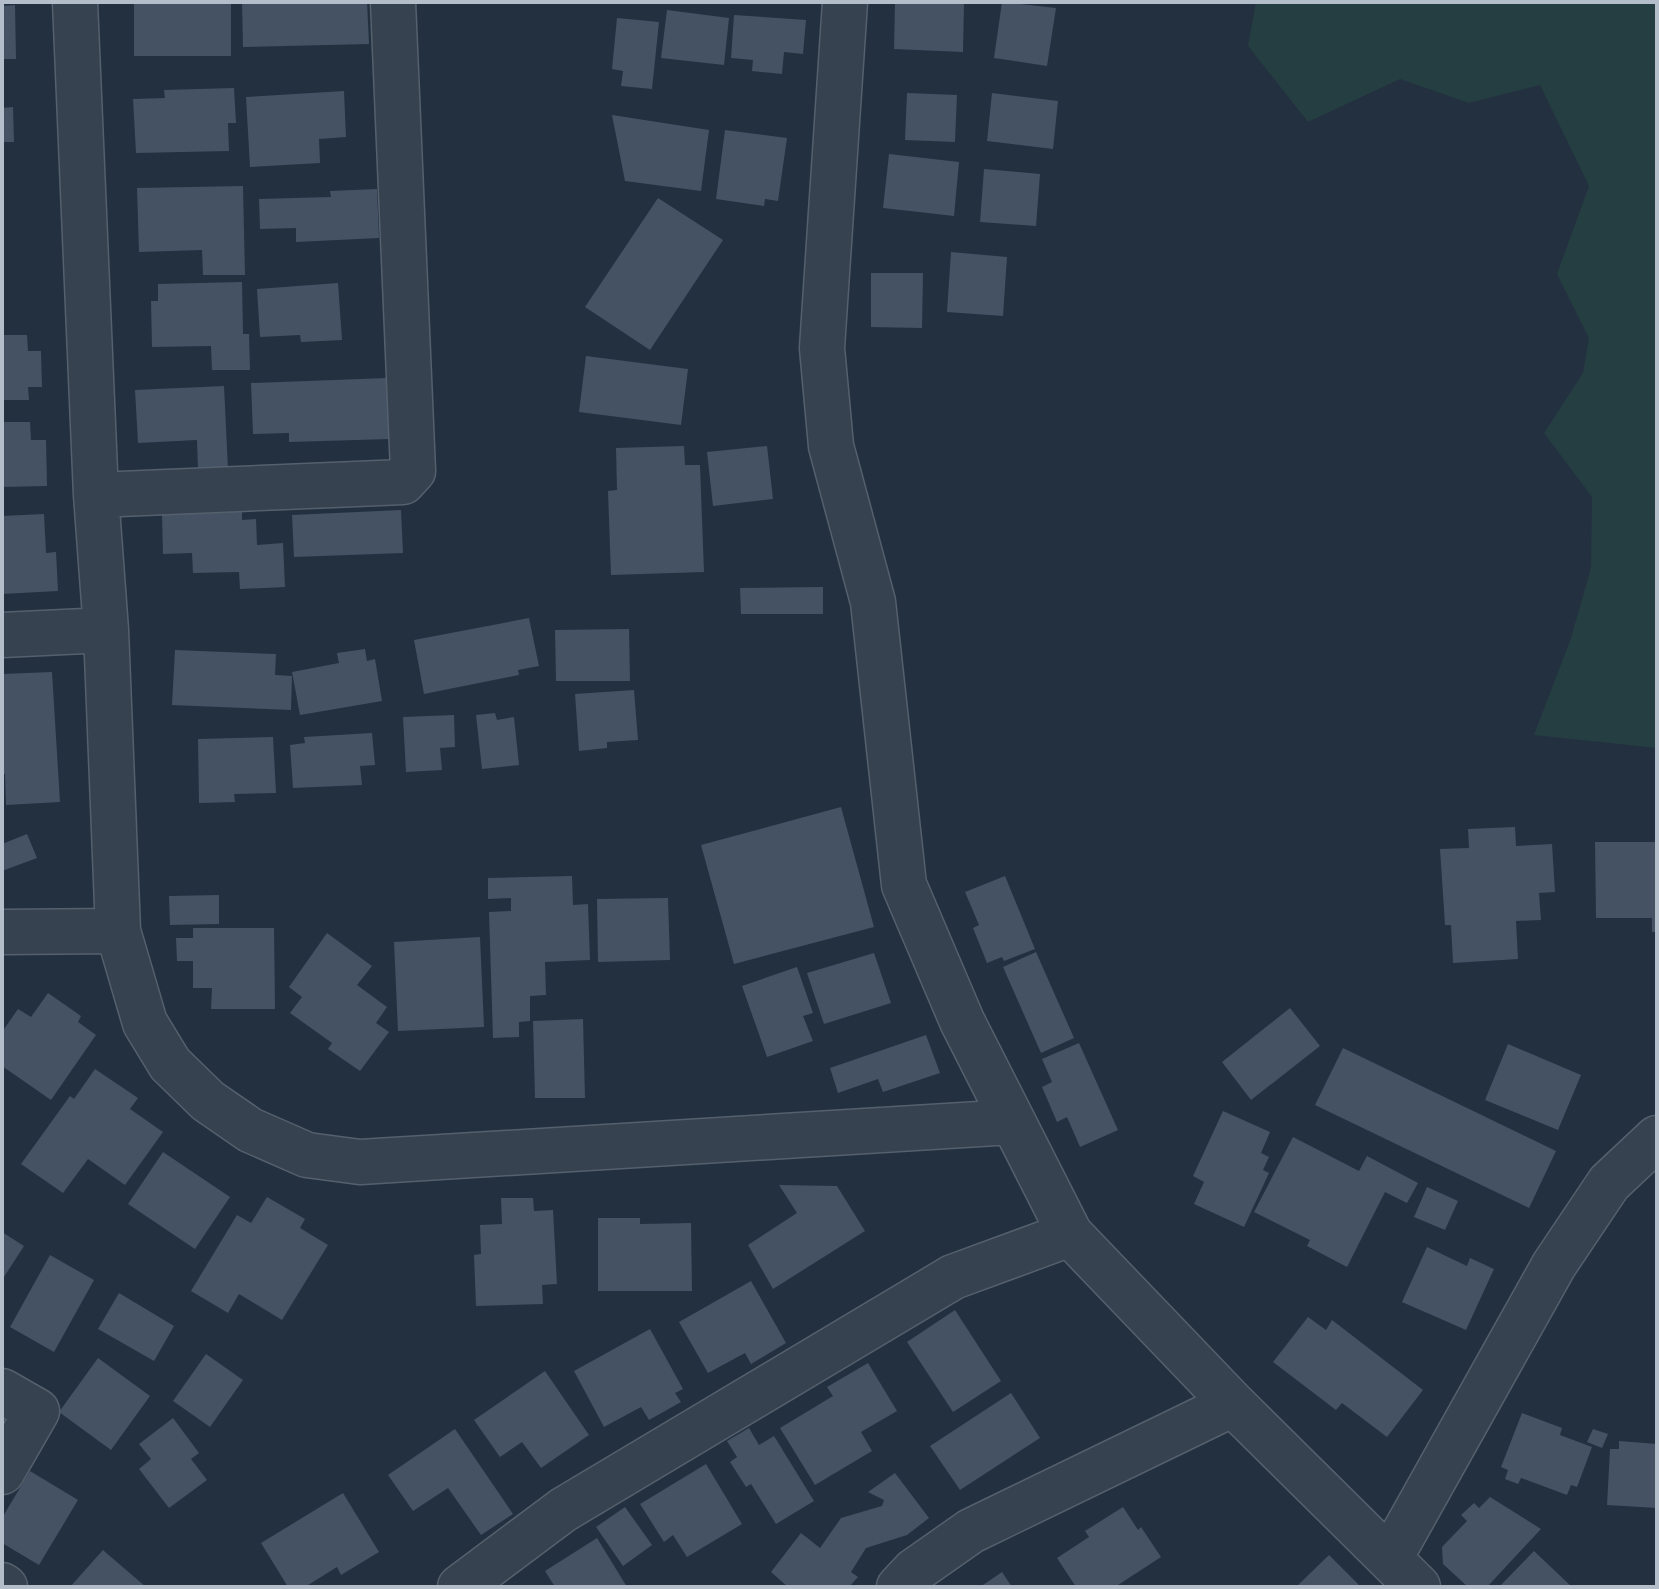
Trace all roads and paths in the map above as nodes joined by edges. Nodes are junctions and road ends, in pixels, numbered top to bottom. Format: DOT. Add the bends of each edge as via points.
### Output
graph roads {
  1 [pos="75,2"];
  2 [pos="393,2"];
  3 [pos="845,2"];
  4 [pos="96,495"];
  5 [pos="106,630"];
  6 [pos="2,635"];
  7 [pos="118,931"];
  8 [pos="2,932"];
  9 [pos="1012,1122"];
  10 [pos="1657,1138"];
  11 [pos="1070,1234"];
  12 [pos="2,1391"];
  13 [pos="1233,1404"];
  14 [pos="6,1454"];
  15 [pos="1404,1572"];
  16 [pos="460,1587"];
  17 [pos="899,1587"];
  1 -- 4 [label="street"];
  2 -- 4 [label="street" via="413,471 403,482"];
  3 -- 9 [label="street" via="822,348 831,446 873,602 904,885"];
  4 -- 5 [label="street"];
  5 -- 6 [label="street"];
  5 -- 7 [label="street"];
  7 -- 8 [label="street"];
  7 -- 9 [label="street" via="145,1023 170,1064 208,1101 250,1130 307,1155 360,1162 428,1159"];
  9 -- 11 [label="street"];
  10 -- 15 [label="street" via="1609,1183 1554,1265"];
  11 -- 13 [label="street"];
  11 -- 16 [label="street" via="953,1277 563,1510"];
  12 -- 14 [label="street" via="37,1411"];
  13 -- 15 [label="street"];
  13 -- 17 [label="street" via="971,1531"];
}
